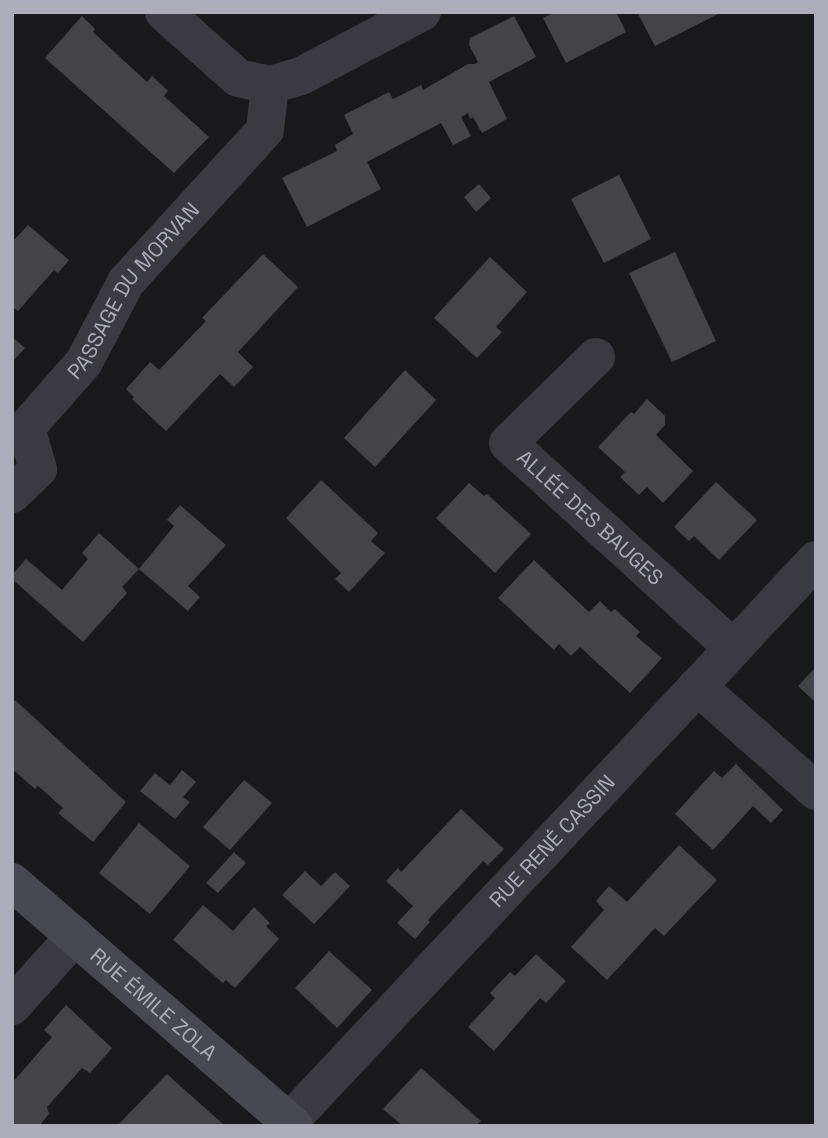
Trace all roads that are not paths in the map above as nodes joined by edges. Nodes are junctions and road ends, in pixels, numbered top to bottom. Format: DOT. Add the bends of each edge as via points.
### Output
graph roads {
  1 [pos="164,12"];
  2 [pos="422,12"];
  3 [pos="270,85"];
  4 [pos="596,357"];
  5 [pos="12,494"];
  6 [pos="816,560"];
  7 [pos="732,647"];
  8 [pos="697,686"];
  9 [pos="816,790"];
  10 [pos="12,882"];
  11 [pos="75,936"];
  12 [pos="12,1006"];
  13 [pos="292,1124"];
  1 -- 3 [label="street" via="238,78"];
  2 -- 3 [label="street" via="301,76"];
  3 -- 5 [label="street, PASSAGE DU MORVAN" via="265,130 126,282 84,362 26,428 38,469"];
  4 -- 7 [label="street, ALLÉE DES BAUGES" via="508,443"];
  6 -- 7 [label="street, RUE RENÉ CASSIN"];
  7 -- 8 [label="street, RUE RENÉ CASSIN"];
  8 -- 9 [label="street"];
  8 -- 13 [label="street, RUE RENÉ CASSIN"];
  10 -- 11 [label="street, RUE ÉMILE ZOLA"];
  11 -- 12 [label="street"];
  11 -- 13 [label="street, RUE ÉMILE ZOLA"];
}
